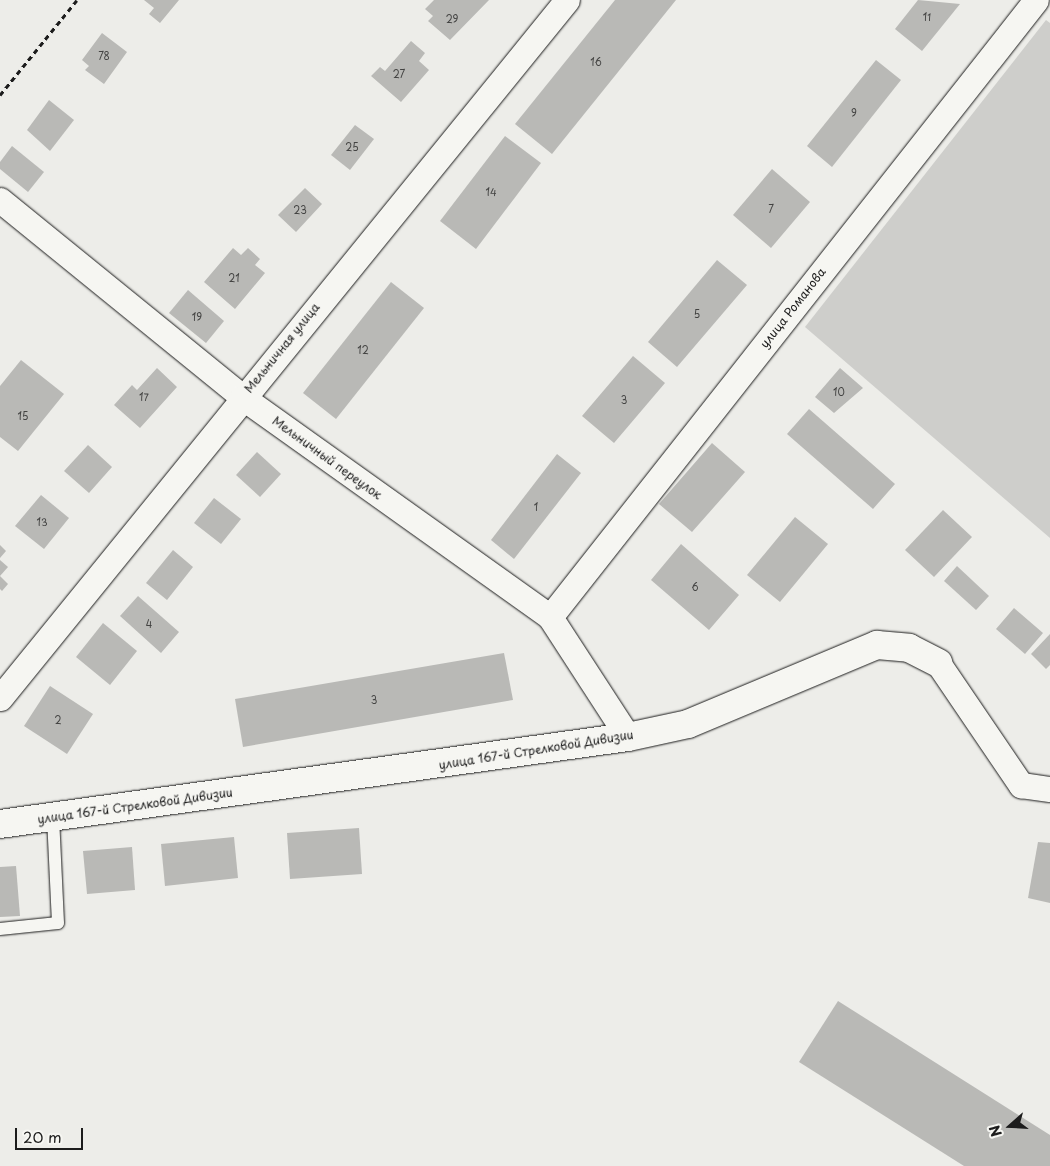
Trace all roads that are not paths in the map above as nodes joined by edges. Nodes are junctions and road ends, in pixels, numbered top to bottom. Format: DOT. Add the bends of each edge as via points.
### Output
graph roads {
  1 [pos="566,0"];
  2 [pos="1036,0"];
  3 [pos="0,200"];
  4 [pos="242,397"];
  5 [pos="550,617"];
  6 [pos="938,663"];
  7 [pos="0,698"];
  8 [pos="628,737"];
  9 [pos="1050,789"];
  10 [pos="53,816"];
  11 [pos="0,824"];
  12 [pos="0,929"];
  1 -- 4 [label="street, Мельничная улица"];
  2 -- 5 [label="street, улица Романова"];
  3 -- 4 [label="street, Мельничный переулок"];
  4 -- 5 [label="street, Мельничный переулок"];
  4 -- 7 [label="street, Мельничная улица"];
  5 -- 8 [label="street, Мельничный переулок"];
  6 -- 8 [label="street, улица 167-й Стрелковой Дивизии" via="909,648 876,645 688,724"];
  6 -- 9 [label="street, улица 167-й Стрелковой Дивизии" via="1021,785"];
  8 -- 10 [label="street, улица 167-й Стрелковой Дивизии"];
  10 -- 11 [label="street, улица 167-й Стрелковой Дивизии"];
  10 -- 12 [label="lane" via="58,923"];
}
